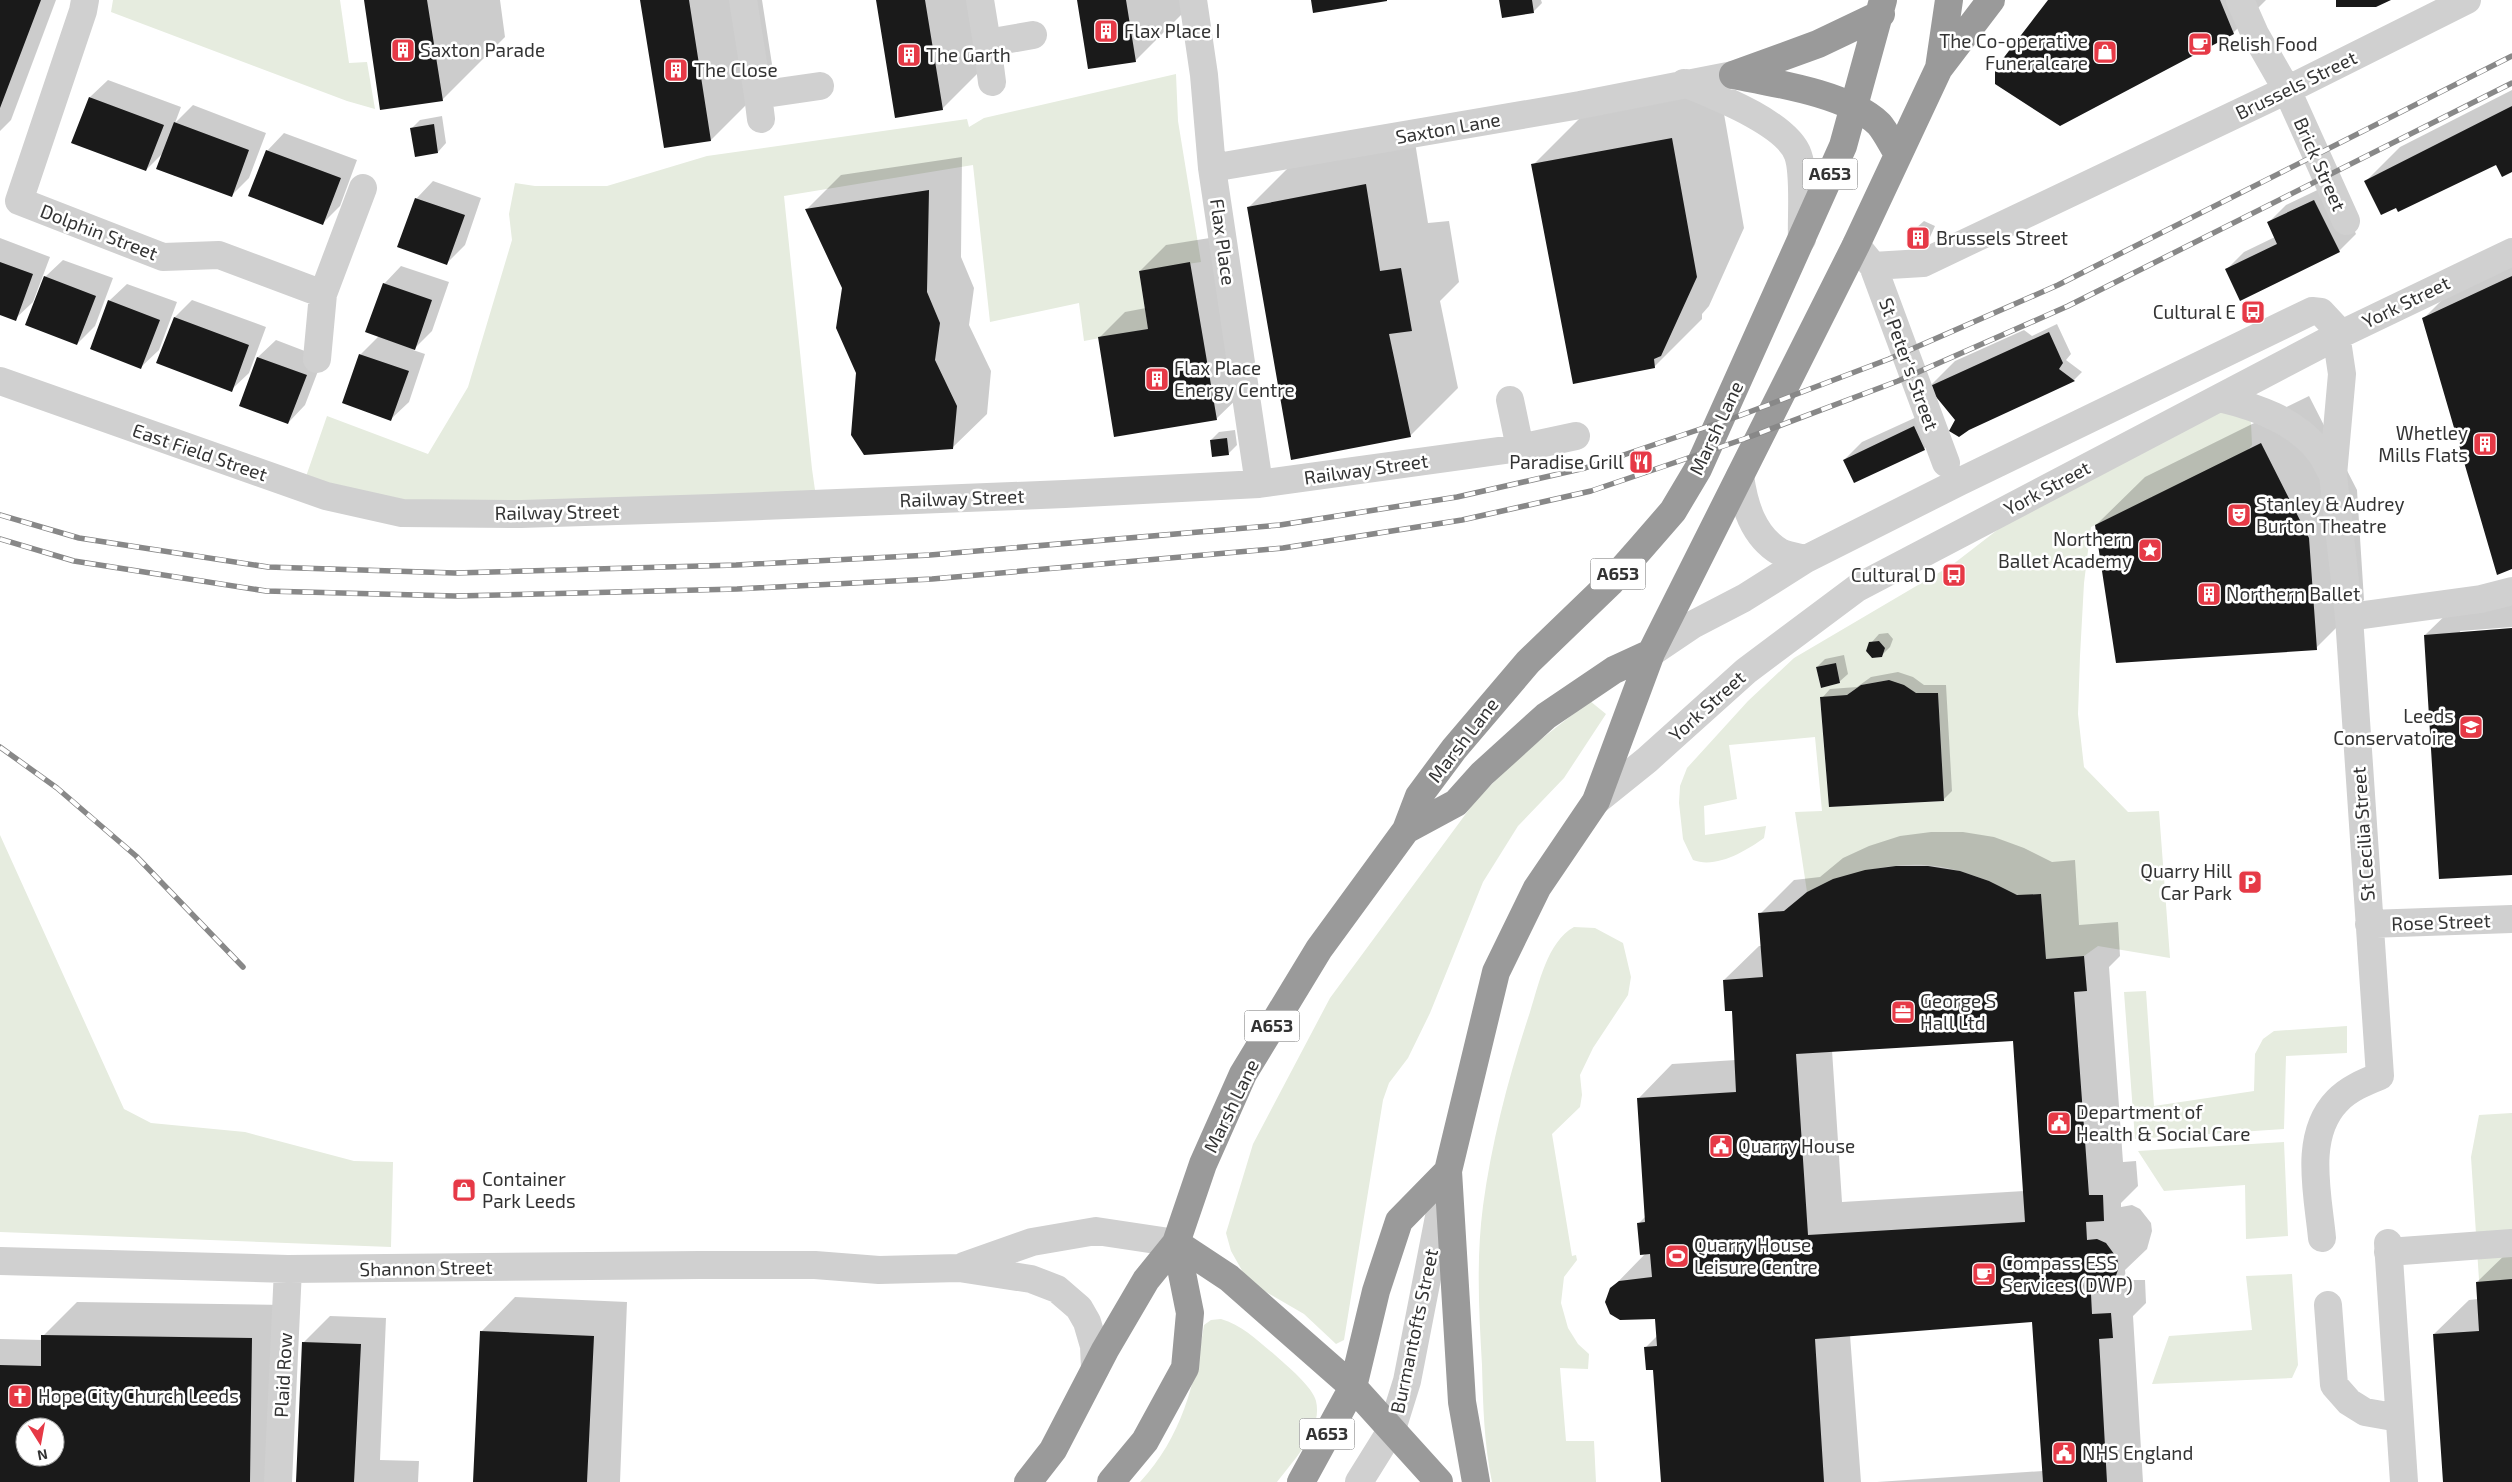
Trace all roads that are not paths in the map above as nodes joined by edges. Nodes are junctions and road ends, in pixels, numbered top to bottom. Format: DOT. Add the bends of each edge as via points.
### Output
graph roads {
  1 [pos="85,0"];
  2 [pos="743,0"];
  3 [pos="980,0"];
  4 [pos="1192,0"];
  5 [pos="1949,0"];
  6 [pos="1991,0"];
  7 [pos="2240,0"];
  8 [pos="2467,0"];
  9 [pos="1882,7"];
  10 [pos="1033,36"];
  11 [pos="987,43"];
  12 [pos="1939,68"];
  13 [pos="1733,75"];
  14 [pos="992,82"];
  15 [pos="1684,83"];
  16 [pos="820,86"];
  17 [pos="2287,90"];
  18 [pos="1854,109"];
  19 [pos="1898,154"];
  20 [pos="1212,168"];
  21 [pos="363,188"];
  22 [pos="9,199"];
  23 [pos="2346,221"];
  24 [pos="1802,239"];
  25 [pos="1856,245"];
  26 [pos="2512,252"];
  27 [pos="1873,266"];
  28 [pos="322,294"];
  29 [pos="2337,336"];
  30 [pos="317,359"];
  31 [pos="0,381"];
  32 [pos="2219,398"];
  33 [pos="1510,400"];
  34 [pos="1576,436"];
  35 [pos="1520,448"];
  36 [pos="1943,455"];
  37 [pos="2333,475"];
  38 [pos="1740,476"];
  39 [pos="1259,484"];
  40 [pos="402,513"];
  41 [pos="1806,560"];
  42 [pos="2512,591"];
  43 [pos="2349,617"];
  44 [pos="1651,653"];
  45 [pos="1596,801"];
  46 [pos="1406,830"];
  47 [pos="2512,919"];
  48 [pos="2370,924"];
  49 [pos="1448,1171"];
  50 [pos="2322,1238"];
  51 [pos="1176,1243"];
  52 [pos="2512,1243"];
  53 [pos="0,1261"];
  54 [pos="959,1268"];
  55 [pos="288,1269"];
  56 [pos="2328,1305"];
  57 [pos="1095,1369"];
  58 [pos="1352,1387"];
  59 [pos="2399,1418"];
  60 [pos="1392,1429"];
  61 [pos="278,1482"];
  62 [pos="1028,1482"];
  63 [pos="1111,1482"];
  64 [pos="1301,1482"];
  65 [pos="1359,1482"];
  66 [pos="1439,1482"];
  67 [pos="1476,1482"];
  68 [pos="2404,1482"];
  1 -- 22 [label="street, Dolphin Street"];
  2 -- 16 [label="street" via="759,107"];
  3 -- 11 [label="street"];
  4 -- 20 [label="street, Flax Place" via="1204,75"];
  5 -- 12 [label="highway"];
  6 -- 12 [label="highway, A653"];
  7 -- 17 [label="street, Brick Street"];
  8 -- 17 [label="street, Brussels Street"];
  9 -- 13 [label="highway" via="1818,44"];
  9 -- 18 [label="highway, Marsh Lane / A653"];
  10 -- 11 [label="street"];
  11 -- 14 [label="street"];
  12 -- 19 [label="highway, A653"];
  13 -- 15 [label="street, Saxton Lane"];
  13 -- 18 [label="highway" via="1813,92"];
  15 -- 20 [label="street, Saxton Lane" via="1580,105"];
  15 -- 24 [label="street" via="1741,107 1784,136 1798,154"];
  17 -- 23 [label="street, Brick Street"];
  17 -- 27 [label="street, Brussels Street" via="1923,264"];
  18 -- 19 [label="highway" via="1878,124"];
  18 -- 24 [label="highway, Marsh Lane / A653" via="1843,146"];
  19 -- 25 [label="highway, A653"];
  20 -- 39 [label="street, Flax Place"];
  21 -- 28 [label="street"];
  22 -- 28 [label="street, Dolphin Street" via="163,258 219,255"];
  24 -- 46 [label="highway, Marsh Lane / A653" via="1698,469 1673,511 1610,583 1528,662 1488,707 1419,796"];
  25 -- 27 [label="street"];
  25 -- 38 [label="highway, A653"];
  26 -- 29 [label="street, York Street"];
  27 -- 36 [label="street, St Peter's Street"];
  28 -- 30 [label="street"];
  29 -- 32 [label="street, York Street"];
  29 -- 37 [label="street, St Cecilia Street" via="2342,374"];
  29 -- 41 [label="street, St Cecilia Street" via="2329,319 2321,312 2312,311 1958,482"];
  31 -- 40 [label="street, East Field Street" via="326,496"];
  32 -- 37 [label="street, St Cecilia Street" via="2251,406 2291,425 2320,452"];
  32 -- 45 [label="street, York Street" via="1857,588 1746,670 1647,760"];
  33 -- 35 [label="street"];
  34 -- 35 [label="street, Railway Street"];
  35 -- 39 [label="street, Railway Street"];
  37 -- 43 [label="street, St Cecilia Street"];
  38 -- 41 [label="street" via="1743,501 1754,526 1781,552"];
  38 -- 44 [label="highway, A653"];
  39 -- 40 [label="street, Railway Street" via="713,508 521,514"];
  41 -- 44 [label="street" via="1694,624"];
  42 -- 43 [label="street" via="2481,600"];
  43 -- 48 [label="street, St Cecilia Street"];
  44 -- 45 [label="highway, A653"];
  44 -- 46 [label="highway" via="1614,670 1546,716 1506,751 1456,803"];
  45 -- 49 [label="highway, A653" via="1538,888 1496,972"];
  46 -- 51 [label="highway, Marsh Lane / A653" via="1319,949 1243,1074 1203,1164"];
  47 -- 48 [label="street, Rose Street"];
  48 -- 50 [label="street, St Cecilia Street" via="2380,1076 2356,1086 2337,1100 2318,1134 2316,1171"];
  49 -- 58 [label="highway, A653" via="1399,1221 1376,1291"];
  49 -- 60 [label="street, Burmantofts Street" via="1412,1359"];
  49 -- 67 [label="highway" via="1462,1402"];
  51 -- 54 [label="street, Shannon Street" via="1096,1232 1032,1242"];
  51 -- 57 [label="highway, Marsh Lane / A653" via="1146,1280"];
  51 -- 58 [label="highway" via="1229,1278"];
  51 -- 63 [label="highway" via="1190,1312 1185,1368 1145,1441"];
  52 -- 59 [label="street" via="2388,1247"];
  53 -- 55 [label="street, Shannon Street"];
  54 -- 55 [label="street, Shannon Street" via="861,1275 700,1265"];
  54 -- 57 [label="street, Shannon Street" via="1031,1279 1057,1289 1079,1308 1087,1322 1094,1346"];
  55 -- 61 [label="street, Plaid Row"];
  56 -- 59 [label="street" via="2334,1385 2348,1402 2364,1412"];
  57 -- 62 [label="highway, Marsh Lane / A653" via="1053,1450"];
  58 -- 60 [label="highway"];
  58 -- 64 [label="highway, A653"];
  59 -- 68 [label="street"];
  60 -- 65 [label="street, Burmantofts Street"];
  60 -- 66 [label="highway"];
}
